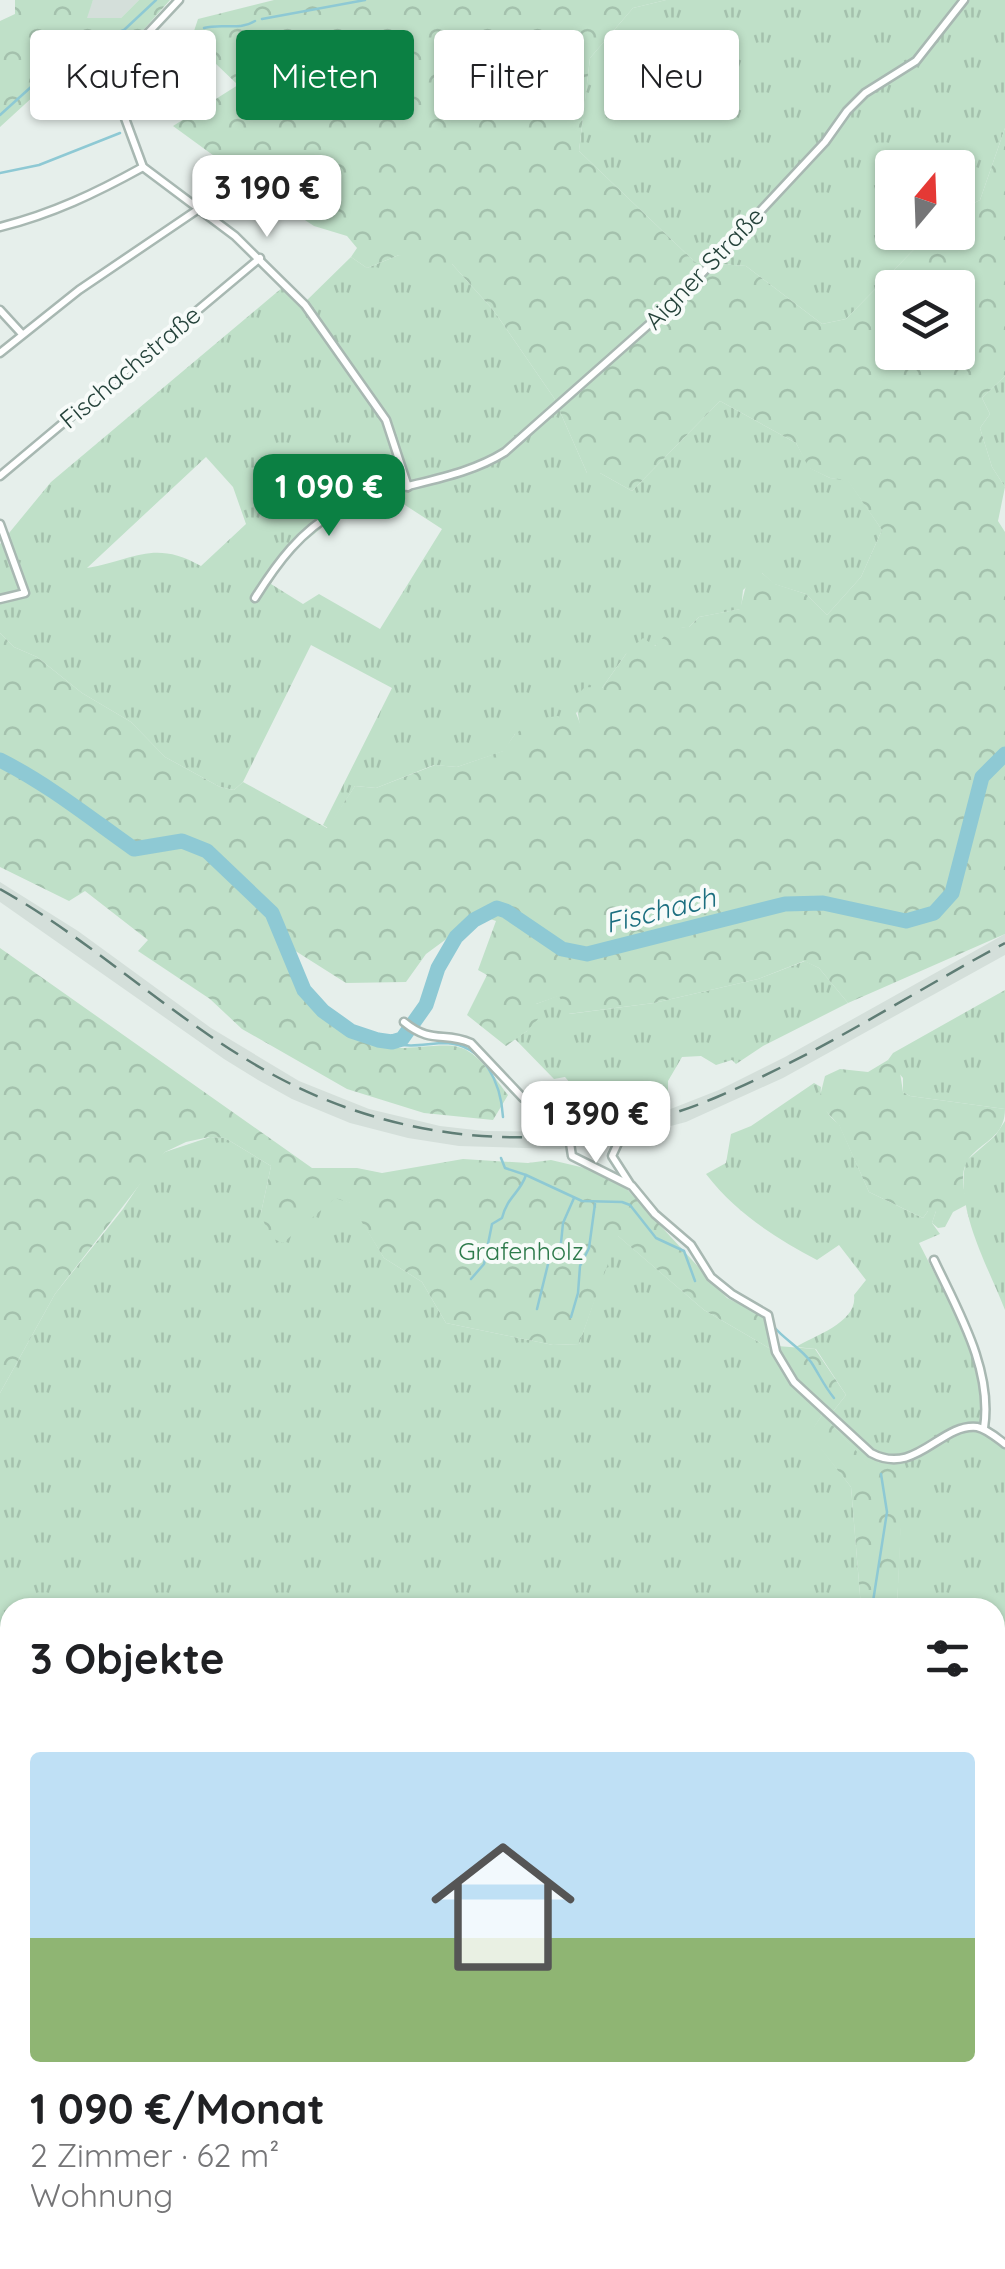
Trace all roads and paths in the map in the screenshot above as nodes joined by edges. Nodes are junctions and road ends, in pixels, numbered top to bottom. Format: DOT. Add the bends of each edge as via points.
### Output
graph roads {
  1 [pos="179,0"];
  2 [pos="964,0"];
  3 [pos="143,167"];
  4 [pos="196,210"];
  5 [pos="0,227"];
  6 [pos="260,258"];
  7 [pos="0,310"];
  8 [pos="22,334"];
  9 [pos="0,353"];
  10 [pos="0,476"];
  11 [pos="408,488"];
  12 [pos="0,524"];
  13 [pos="255,598"];
  14 [pos="0,599"];
  15 [pos="404,1022"];
  16 [pos="618,1143"];
  17 [pos="632,1186"];
  18 [pos="934,1260"];
  19 [pos="984,1429"];
  20 [pos="1005,1444"];
  1 -- 3 [label="street" via="120,71 123,119"];
  2 -- 11 [label="street, Aigner Straße" via="916,61 847,112 707,270 550,413 480,468"];
  3 -- 4 [label="street"];
  3 -- 5 [label="street" via="55,211"];
  4 -- 6 [label="street"];
  4 -- 8 [label="street"];
  6 -- 10 [label="street, Fischachstraße"];
  6 -- 11 [label="street" via="305,305 386,420"];
  7 -- 8 [label="street"];
  8 -- 9 [label="street"];
  11 -- 13 [label="street, Aigner Straße" via="329,516 280,557"];
  12 -- 14 [label="street" via="24,593"];
  15 -- 17 [label="street" via="428,1038 471,1043 524,1098 559,1114 572,1156"];
  16 -- 17 [label="street" via="612,1156"];
  17 -- 19 [label="street" via="691,1245 711,1277 768,1314 776,1352 794,1382 871,1452 902,1458 959,1430"];
  18 -- 19 [label="street" via="972,1348 985,1394"];
  19 -- 20 [label="street"];
}
